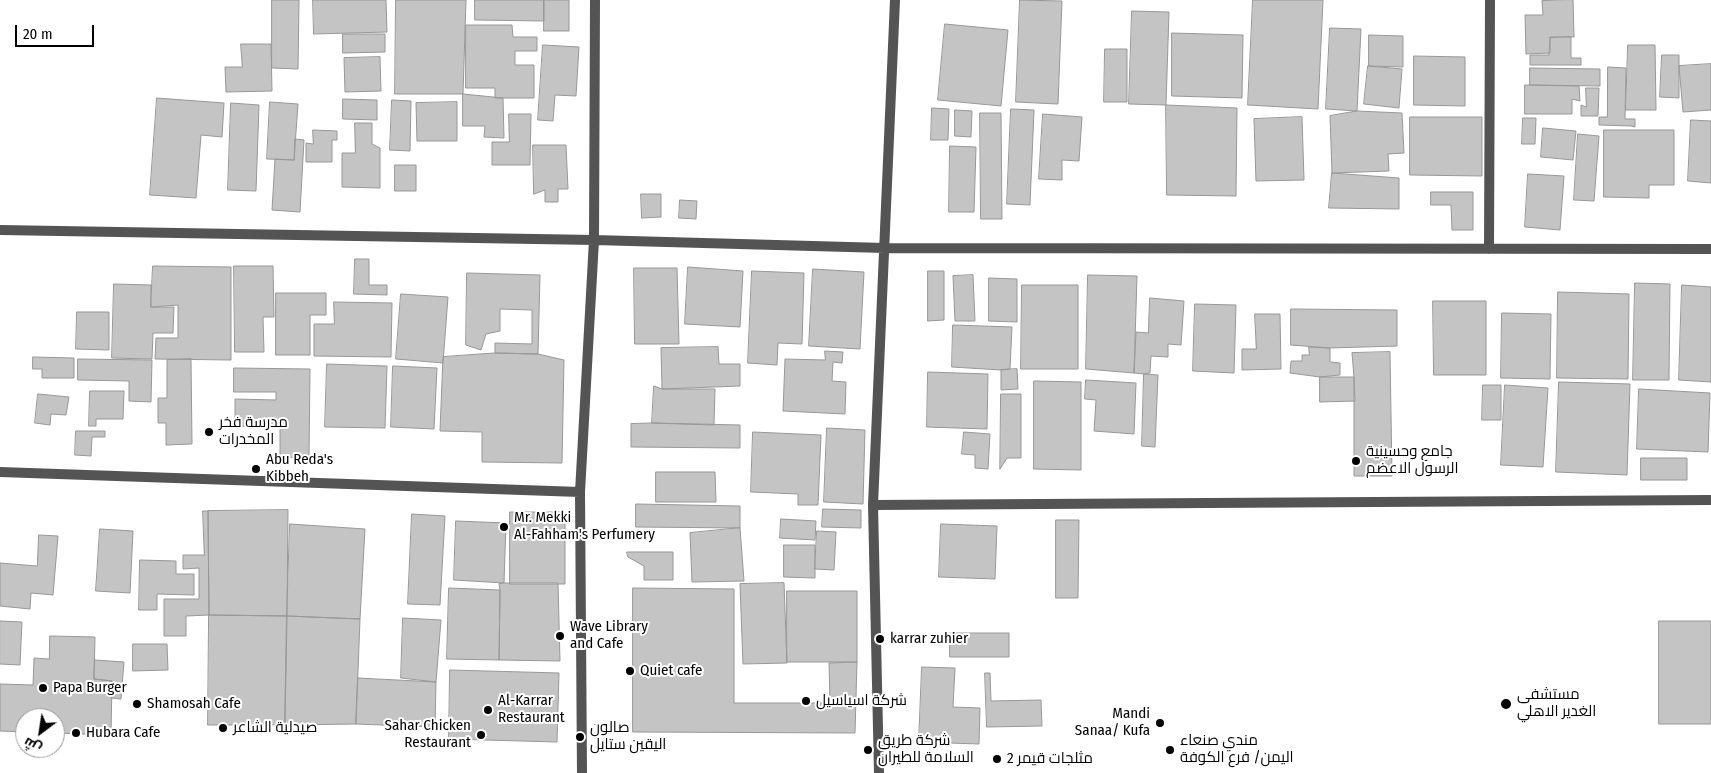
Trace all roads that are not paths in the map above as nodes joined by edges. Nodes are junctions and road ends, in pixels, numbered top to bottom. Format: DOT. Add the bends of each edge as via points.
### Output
graph roads {
  1 [pos="595,0"];
  2 [pos="896,0"];
  3 [pos="1490,0"];
  4 [pos="0,230"];
  5 [pos="594,240"];
  6 [pos="885,248"];
  7 [pos="1489,249"];
  8 [pos="1711,249"];
  9 [pos="0,472"];
  10 [pos="580,492"];
  11 [pos="1711,500"];
  12 [pos="873,504"];
  13 [pos="582,773"];
  14 [pos="879,773"];
  1 -- 5 [label="street"];
  2 -- 6 [label="street"];
  3 -- 7 [label="street"];
  4 -- 5 [label="street"];
  5 -- 6 [label="street"];
  5 -- 10 [label="street"];
  6 -- 7 [label="street"];
  6 -- 12 [label="street"];
  7 -- 8 [label="street"];
  9 -- 10 [label="street"];
  10 -- 13 [label="street"];
  11 -- 12 [label="street"];
  12 -- 14 [label="street"];
}
